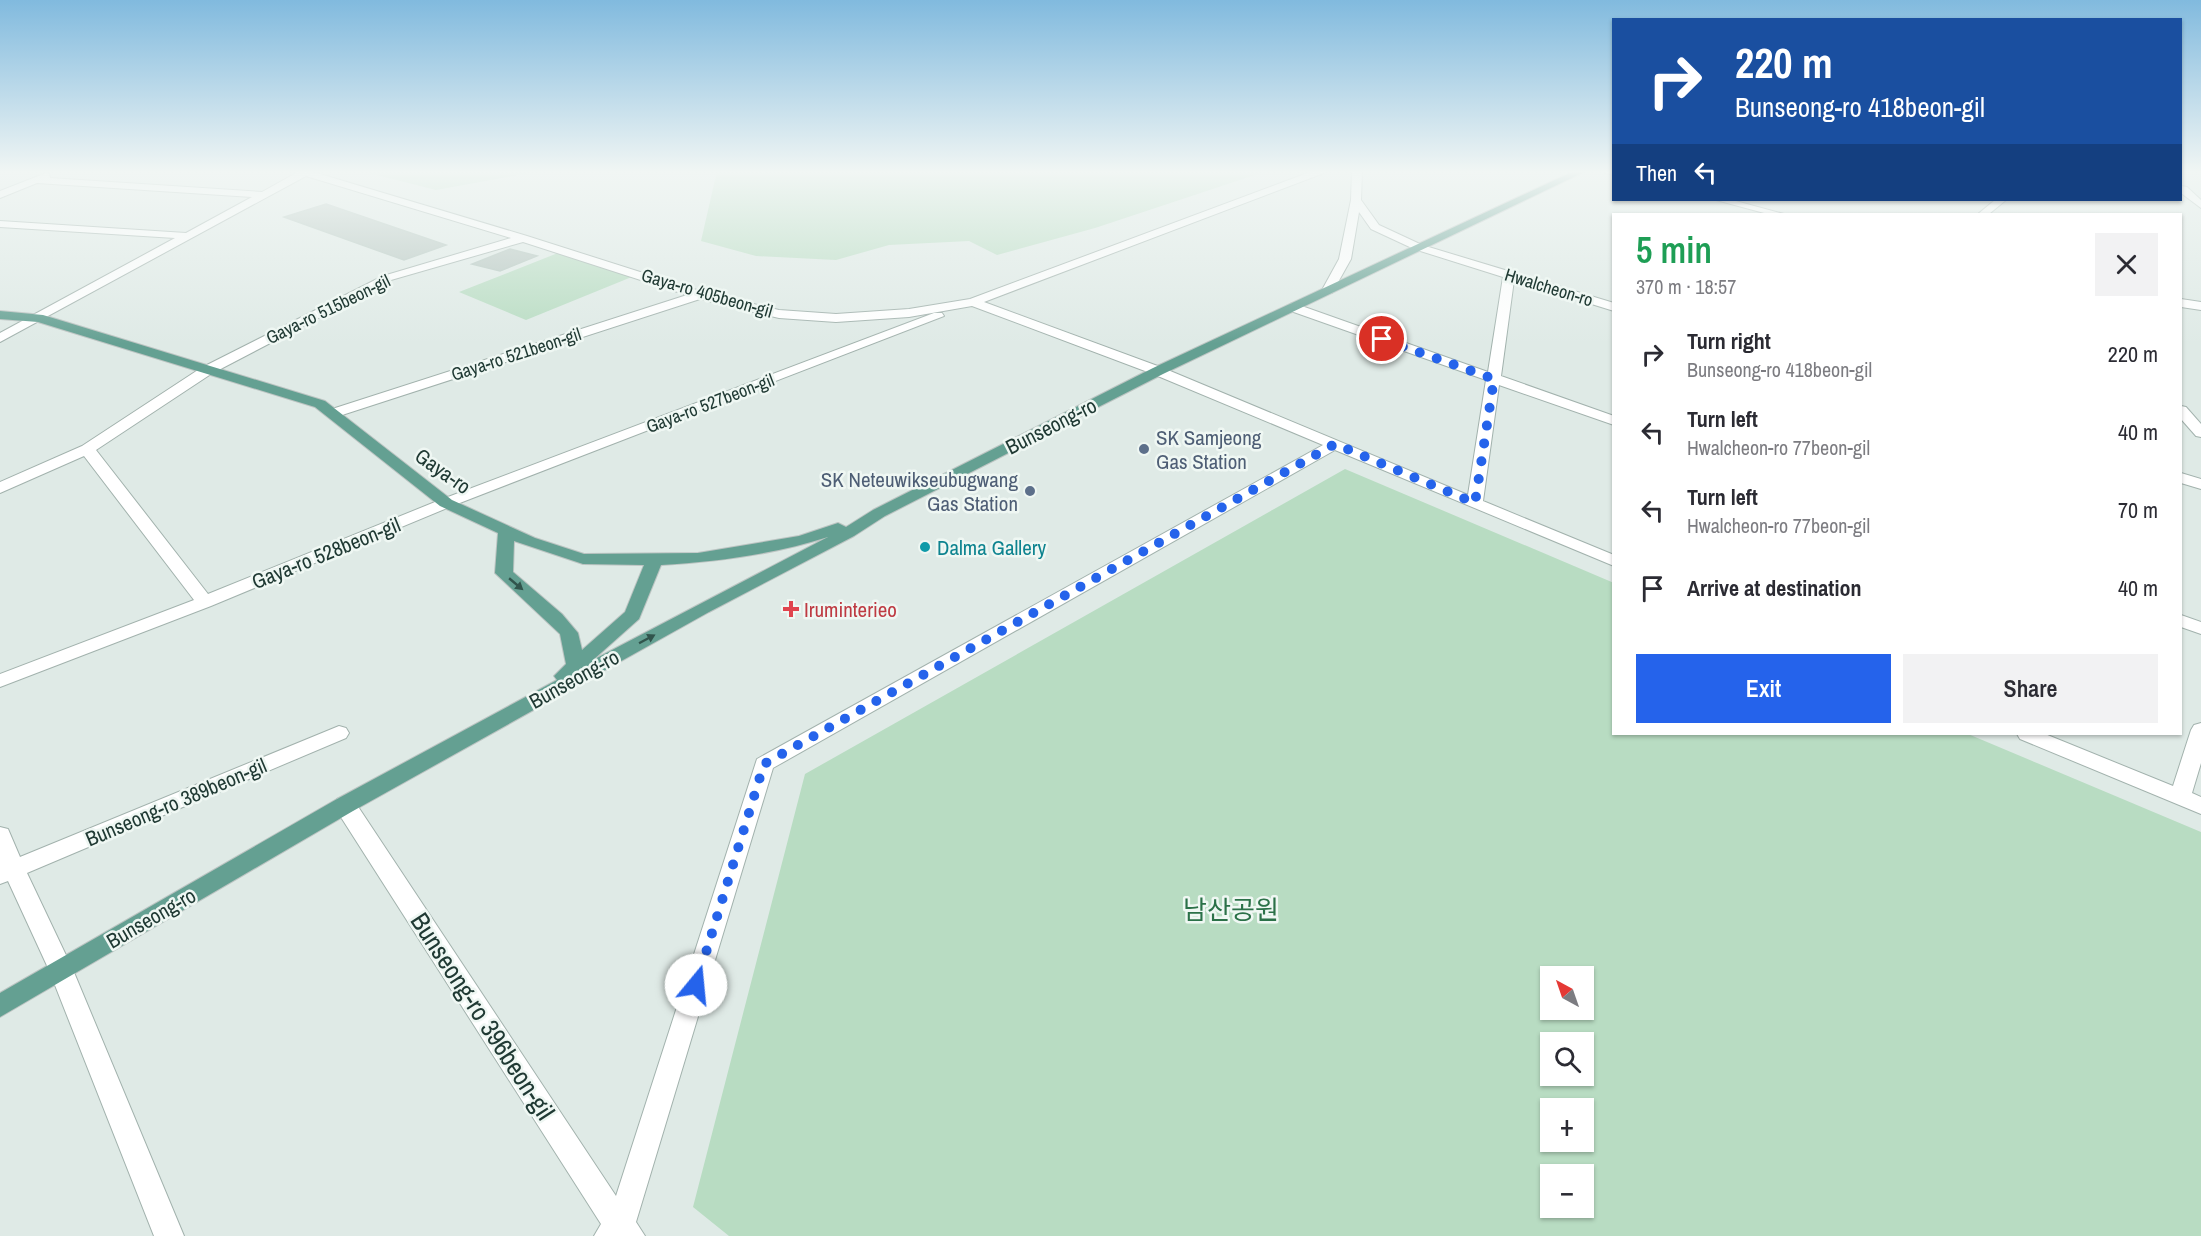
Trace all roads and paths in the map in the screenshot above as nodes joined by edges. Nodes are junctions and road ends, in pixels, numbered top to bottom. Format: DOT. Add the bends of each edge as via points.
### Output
graph roads {
  1 [pos="74,229"];
  2 [pos="202,229"];
  3 [pos="492,229"];
  4 [pos="1168,229"];
  5 [pos="1351,229"];
  6 [pos="1378,229"];
  7 [pos="1459,229"];
  8 [pos="189,236"];
  9 [pos="523,238"];
  10 [pos="1418,248"];
  11 [pos="1509,275"];
  12 [pos="1328,290"];
  13 [pos="699,295"];
  14 [pos="973,302"];
  15 [pos="2182,303"];
  16 [pos="1612,306"];
  17 [pos="2201,306"];
  18 [pos="1292,307"];
  19 [pos="0,315"];
  20 [pos="39,318"];
  21 [pos="0,338"];
  22 [pos="206,370"];
  23 [pos="1158,371"];
  24 [pos="1494,379"];
  25 [pos="2182,410"];
  26 [pos="2182,411"];
  27 [pos="2201,412"];
  28 [pos="334,413"];
  29 [pos="1612,420"];
  30 [pos="2201,433"];
  31 [pos="1335,444"];
  32 [pos="87,449"];
  33 [pos="2182,478"];
  34 [pos="2201,484"];
  35 [pos="0,488"];
  36 [pos="446,503"];
  37 [pos="1475,503"];
  38 [pos="879,513"];
  39 [pos="506,531"];
  40 [pos="1612,556"];
  41 [pos="654,560"];
  42 [pos="205,602"];
  43 [pos="2182,621"];
  44 [pos="2201,628"];
  45 [pos="576,665"];
  46 [pos="0,681"];
  47 [pos="540,697"];
  48 [pos="2201,730"];
  49 [pos="339,733"];
  50 [pos="2029,735"];
  51 [pos="2180,797"];
  52 [pos="345,805"];
  53 [pos="2201,806"];
  54 [pos="0,835"];
  55 [pos="7,873"];
  56 [pos="61,970"];
  57 [pos="0,1006"];
  58 [pos="620,1233"];
  59 [pos="169,1236"];
  1 -- 8 [label="street"];
  2 -- 8 [label="street"];
  3 -- 9 [label="street, Gaya-ro 405beon-gil"];
  4 -- 14 [label="street, Gaya-ro 405beon-gil"];
  5 -- 12 [label="street" via="1345,259"];
  6 -- 10 [label="street, Hwalcheon-ro"];
  7 -- 10 [label="main road, Bunseong-ro"];
  8 -- 20 [label="street"];
  9 -- 13 [label="street, Gaya-ro 405beon-gil"];
  9 -- 22 [label="street, Gaya-ro 515beon-gil" via="387,278"];
  10 -- 11 [label="street, Hwalcheon-ro"];
  10 -- 12 [label="main road, Bunseong-ro"];
  11 -- 16 [label="street, Hwalcheon-ro"];
  11 -- 24 [label="street"];
  12 -- 18 [label="main road, Bunseong-ro"];
  13 -- 14 [label="street, Gaya-ro 405beon-gil" via="779,314 836,318 909,313"];
  13 -- 28 [label="street, Gaya-ro 521beon-gil"];
  14 -- 23 [label="street"];
  14 -- 36 [label="street, Gaya-ro 527beon-gil"];
  15 -- 17 [label="street"];
  18 -- 23 [label="main road, Bunseong-ro"];
  18 -- 24 [label="street"];
  19 -- 20 [label="main road, Gaya-ro"];
  20 -- 21 [label="street"];
  20 -- 22 [label="main road, Gaya-ro"];
  22 -- 28 [label="main road, Gaya-ro" via="320,404"];
  22 -- 32 [label="street, Gaya-ro 515beon-gil"];
  23 -- 31 [label="street"];
  23 -- 38 [label="main road, Bunseong-ro"];
  24 -- 29 [label="street"];
  24 -- 37 [label="street"];
  25 -- 27 [label="street"];
  26 -- 30 [label="street"];
  28 -- 36 [label="main road, Gaya-ro"];
  31 -- 37 [label="street"];
  31 -- 58 [label="street, Bunseong-ro 396beon-gil" via="764,764"];
  32 -- 35 [label="street, Gaya-ro 515beon-gil"];
  32 -- 42 [label="street"];
  33 -- 34 [label="street"];
  36 -- 39 [label="main road, Gaya-ro"];
  36 -- 42 [label="street, Gaya-ro 528beon-gil"];
  37 -- 40 [label="street"];
  38 -- 41 [label="main road, Gaya-ro" via="802,540 698,558"];
  47 -- 38 [label="main road, Bunseong-ro, one-way"];
  39 -- 41 [label="main road, Gaya-ro" via="583,559"];
  39 -- 45 [label="main road, one-way" via="504,573 569,633"];
  41 -- 45 [label="main road" via="633,615"];
  42 -- 46 [label="street, Gaya-ro 528beon-gil"];
  43 -- 44 [label="street"];
  45 -- 47 [label="main road"];
  47 -- 52 [label="main road, Bunseong-ro"];
  48 -- 51 [label="street"];
  49 -- 55 [label="street, Bunseong-ro 389beon-gil"];
  50 -- 51 [label="street"];
  51 -- 53 [label="street"];
  52 -- 56 [label="main road, Bunseong-ro"];
  52 -- 58 [label="street, Bunseong-ro 396beon-gil"];
  54 -- 55 [label="street"];
  55 -- 56 [label="street"];
  56 -- 57 [label="main road, Bunseong-ro"];
  56 -- 59 [label="street"];
}
